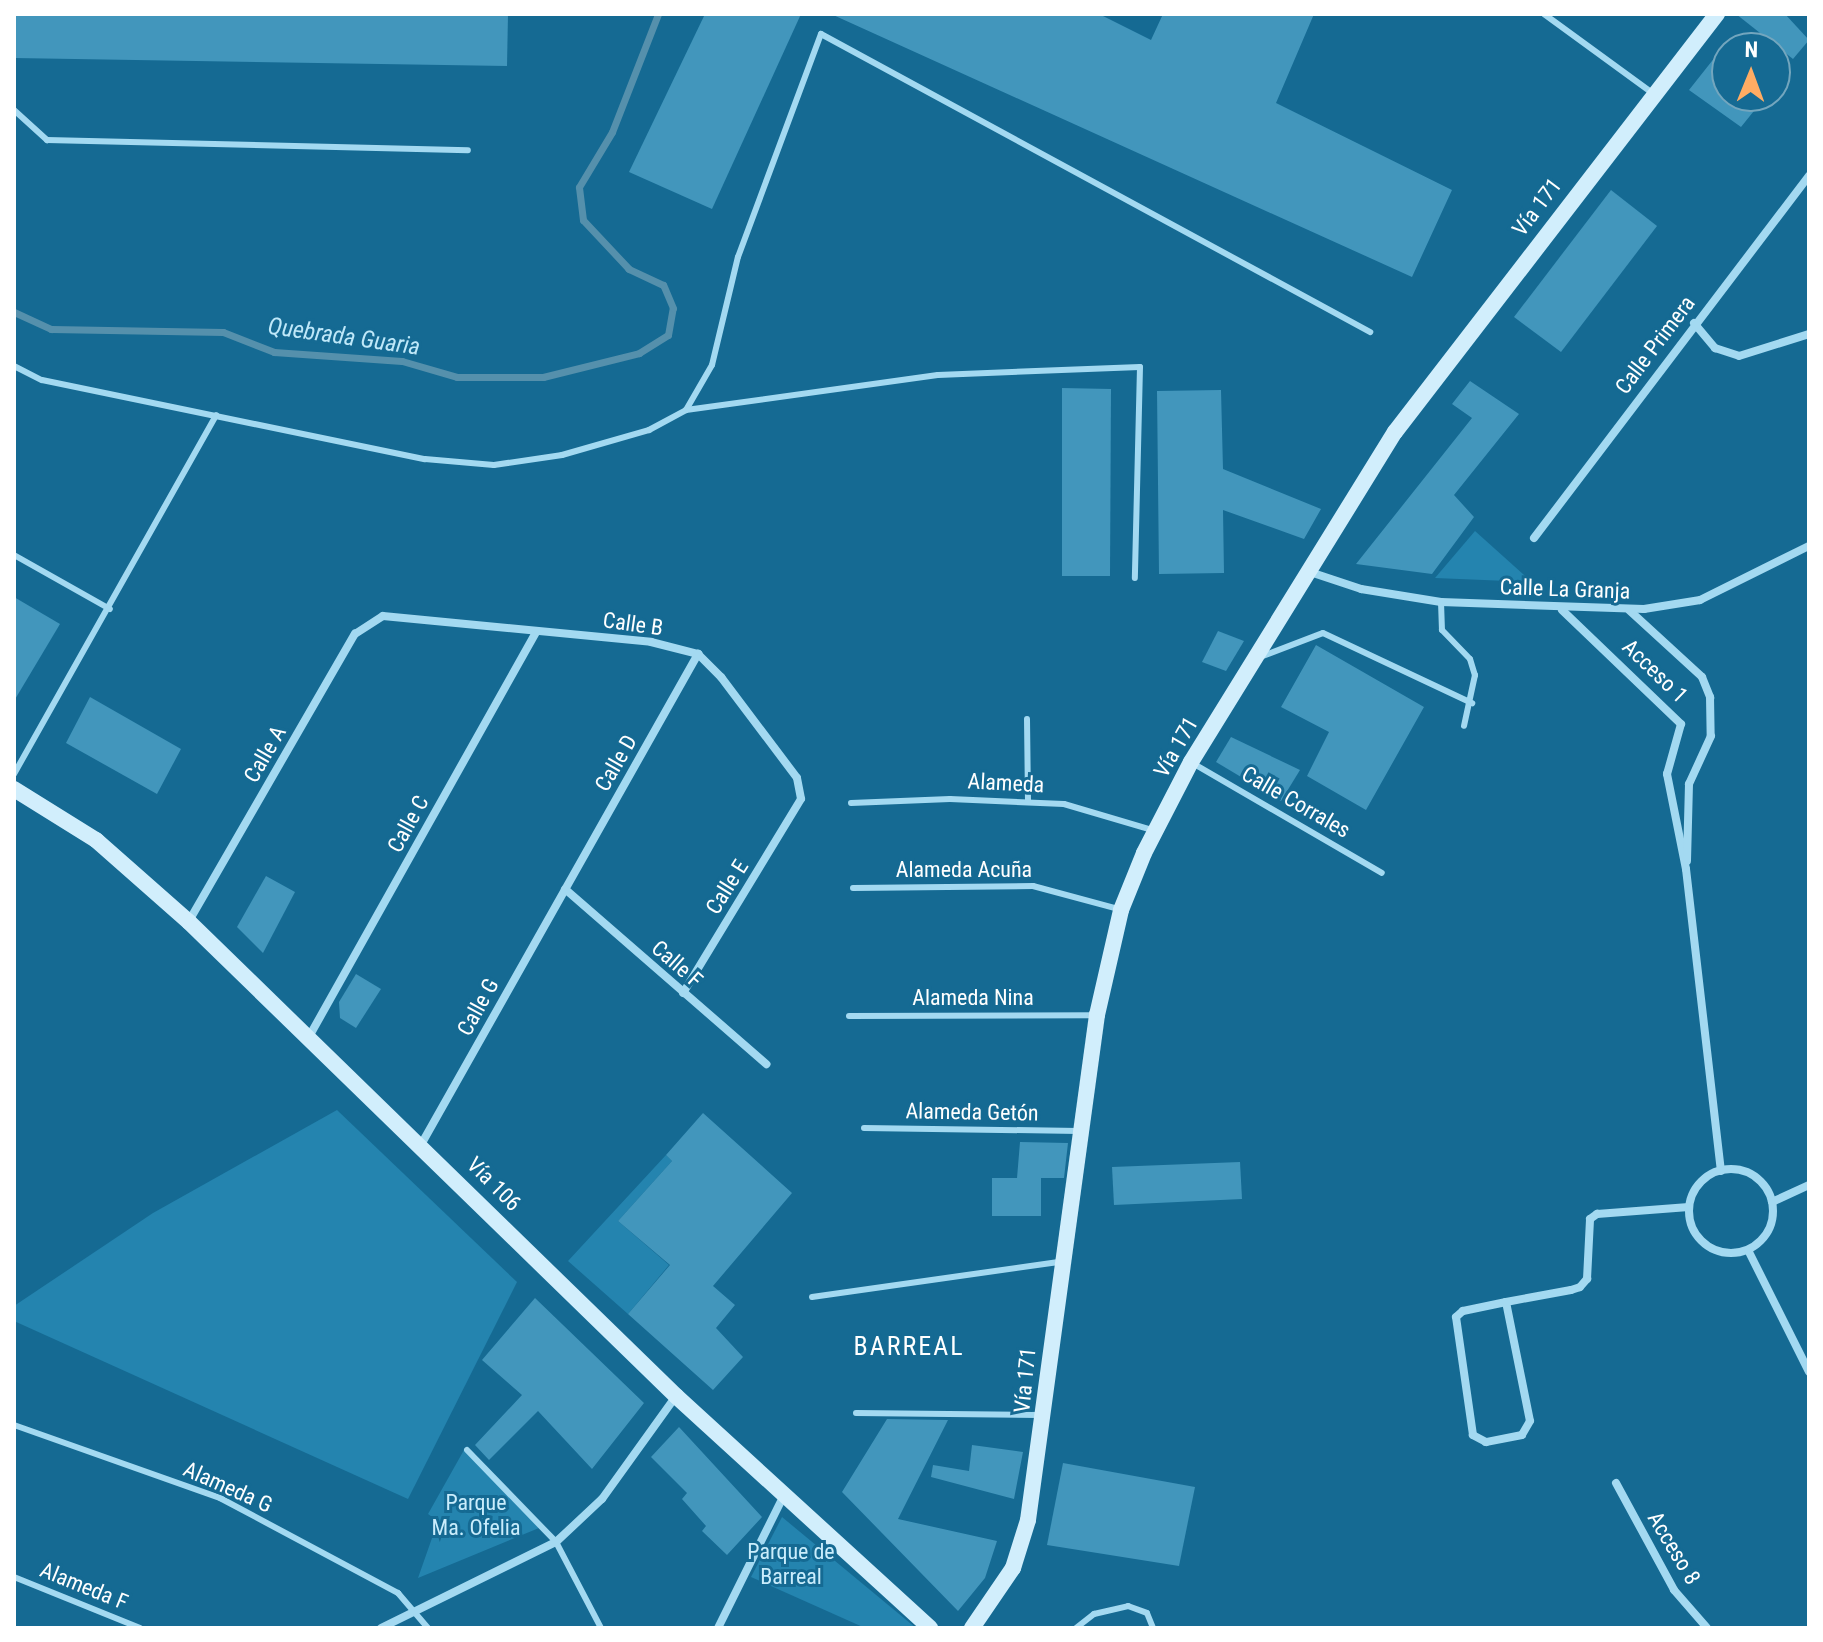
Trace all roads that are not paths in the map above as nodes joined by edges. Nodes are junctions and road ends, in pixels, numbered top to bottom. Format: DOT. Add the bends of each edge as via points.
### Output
graph roads {
  1 [pos="1544,14"];
  2 [pos="1717,14"];
  3 [pos="1651,92"];
  4 [pos="14,110"];
  5 [pos="468,150"];
  6 [pos="1809,176"];
  7 [pos="1694,323"];
  8 [pos="1370,332"];
  9 [pos="1809,334"];
  10 [pos="14,366"];
  11 [pos="686,410"];
  12 [pos="216,415"];
  13 [pos="1534,538"];
  14 [pos="1809,546"];
  15 [pos="14,555"];
  16 [pos="1310,572"];
  17 [pos="1135,578"];
  18 [pos="1441,602"];
  19 [pos="110,609"];
  20 [pos="1562,610"];
  21 [pos="1629,610"];
  22 [pos="383,616"];
  23 [pos="537,631"];
  24 [pos="698,654"];
  25 [pos="1253,660"];
  26 [pos="1472,703"];
  27 [pos="1027,719"];
  28 [pos="1464,726"];
  29 [pos="1191,762"];
  30 [pos="14,774"];
  31 [pos="14,789"];
  32 [pos="1028,802"];
  33 [pos="851,803"];
  34 [pos="1155,831"];
  35 [pos="1686,869"];
  36 [pos="1382,873"];
  37 [pos="853,888"];
  38 [pos="565,889"];
  39 [pos="1121,910"];
  40 [pos="189,922"];
  41 [pos="683,993"];
  42 [pos="1097,1015"];
  43 [pos="849,1016"];
  44 [pos="310,1035"];
  45 [pos="766,1064"];
  46 [pos="864,1128"];
  47 [pos="1079,1131"];
  48 [pos="422,1143"];
  49 [pos="1721,1171"];
  50 [pos="1809,1185"];
  51 [pos="1772,1202"];
  52 [pos="1689,1207"];
  53 [pos="1748,1250"];
  54 [pos="1059,1262"];
  55 [pos="812,1297"];
  56 [pos="1506,1302"];
  57 [pos="1809,1372"];
  58 [pos="676,1396"];
  59 [pos="856,1413"];
  60 [pos="1044,1414"];
  61 [pos="14,1425"];
  62 [pos="467,1450"];
  63 [pos="1616,1483"];
  64 [pos="784,1495"];
  65 [pos="556,1542"];
  66 [pos="14,1577"];
  67 [pos="416,1607"];
  68 [pos="140,1628"];
  69 [pos="381,1628"];
  70 [pos="428,1628"];
  71 [pos="601,1628"];
  72 [pos="718,1628"];
  73 [pos="930,1628"];
  74 [pos="972,1628"];
  75 [pos="1076,1628"];
  76 [pos="1153,1628"];
  77 [pos="1707,1628"];
  1 -- 3 [label="lane"];
  2 -- 3 [label="main road, Vía 171"];
  3 -- 16 [label="main road, Vía 171" via="1395,432"];
  4 -- 5 [label="lane" via="47,140"];
  6 -- 7 [label="street, Calle Primera"];
  7 -- 9 [label="street" via="1715,348 1739,356"];
  7 -- 13 [label="street, Calle Primera"];
  8 -- 11 [label="lane" via="821,34 738,257 712,365"];
  10 -- 12 [label="lane" via="42,380"];
  11 -- 12 [label="lane" via="617,441 494,465 425,459"];
  11 -- 17 [label="lane" via="938,375 1140,367"];
  12 -- 19 [label="lane"];
  14 -- 21 [label="street, Calle La Granja" via="1700,600"];
  15 -- 19 [label="lane"];
  16 -- 18 [label="street, Calle La Granja" via="1361,589"];
  16 -- 25 [label="main road, Vía 171"];
  18 -- 20 [label="street, Calle La Granja"];
  18 -- 26 [label="lane" via="1445,635 1473,666"];
  19 -- 30 [label="lane"];
  20 -- 21 [label="street, Calle La Granja"];
  20 -- 35 [label="street, Acceso 1" via="1681,724 1667,774"];
  21 -- 35 [label="street, Acceso 1" via="1702,677 1710,697 1711,736 1689,784"];
  22 -- 23 [label="street, Calle B"];
  22 -- 40 [label="street, Calle A" via="355,634"];
  23 -- 24 [label="street, Calle B" via="651,642"];
  23 -- 44 [label="street, Calle C"];
  24 -- 38 [label="street, Calle D"];
  24 -- 41 [label="street, Calle E" via="797,778 801,799"];
  25 -- 26 [label="lane" via="1323,633"];
  25 -- 29 [label="main road, Vía 171"];
  26 -- 28 [label="lane"];
  27 -- 32 [label="lane"];
  29 -- 34 [label="main road, Vía 171"];
  29 -- 36 [label="lane, Calle Corrales"];
  31 -- 40 [label="main road, Vía 106" via="96,840"];
  32 -- 33 [label="lane, Alameda"];
  32 -- 34 [label="lane, Alameda" via="1064,804"];
  34 -- 39 [label="main road, Vía 171"];
  35 -- 49 [label="street, Acceso 1"];
  37 -- 39 [label="lane, Alameda Acuña" via="1033,886"];
  38 -- 41 [label="street, Calle F"];
  38 -- 48 [label="street, Calle G"];
  39 -- 42 [label="main road, Vía 171"];
  40 -- 44 [label="main road, Vía 106"];
  41 -- 45 [label="street, Calle F"];
  42 -- 43 [label="lane, Alameda Nina"];
  42 -- 47 [label="main road, Vía 171"];
  44 -- 48 [label="main road, Vía 106"];
  46 -- 47 [label="lane, Alameda Getón"];
  47 -- 54 [label="main road, Vía 171"];
  48 -- 58 [label="main road, Vía 106"];
  49 -- 51 [label="street" via="1758,1179"];
  49 -- 52 [label="street" via="1699,1184"];
  50 -- 51 [label="street"];
  51 -- 53 [label="street" via="1768,1231"];
  52 -- 53 [label="street" via="1696,1235 1706,1246 1719,1252"];
  52 -- 56 [label="street" via="1597,1214 1590,1219 1587,1279 1580,1287"];
  53 -- 57 [label="street"];
  54 -- 55 [label="lane"];
  54 -- 60 [label="main road, Vía 171"];
  56 -- 56 [label="street" via="1530,1421 1522,1435 1486,1442 1473,1435 1454,1325 1463,1311"];
  58 -- 64 [label="main road, Vía 106"];
  58 -- 65 [label="street" via="602,1499"];
  59 -- 60 [label="lane"];
  60 -- 74 [label="main road, Vía 171" via="1020,1549"];
  61 -- 67 [label="lane, Alameda G" via="220,1498"];
  62 -- 65 [label="lane"];
  63 -- 77 [label="street, Acceso 8" via="1674,1590"];
  64 -- 72 [label="street"];
  64 -- 73 [label="main road, Vía 106"];
  65 -- 67 [label="street"];
  65 -- 71 [label="lane"];
  66 -- 68 [label="lane, Alameda F"];
  67 -- 69 [label="street"];
  67 -- 70 [label="lane"];
  75 -- 76 [label="lane" via="1094,1614 1128,1606 1147,1613"];
}
